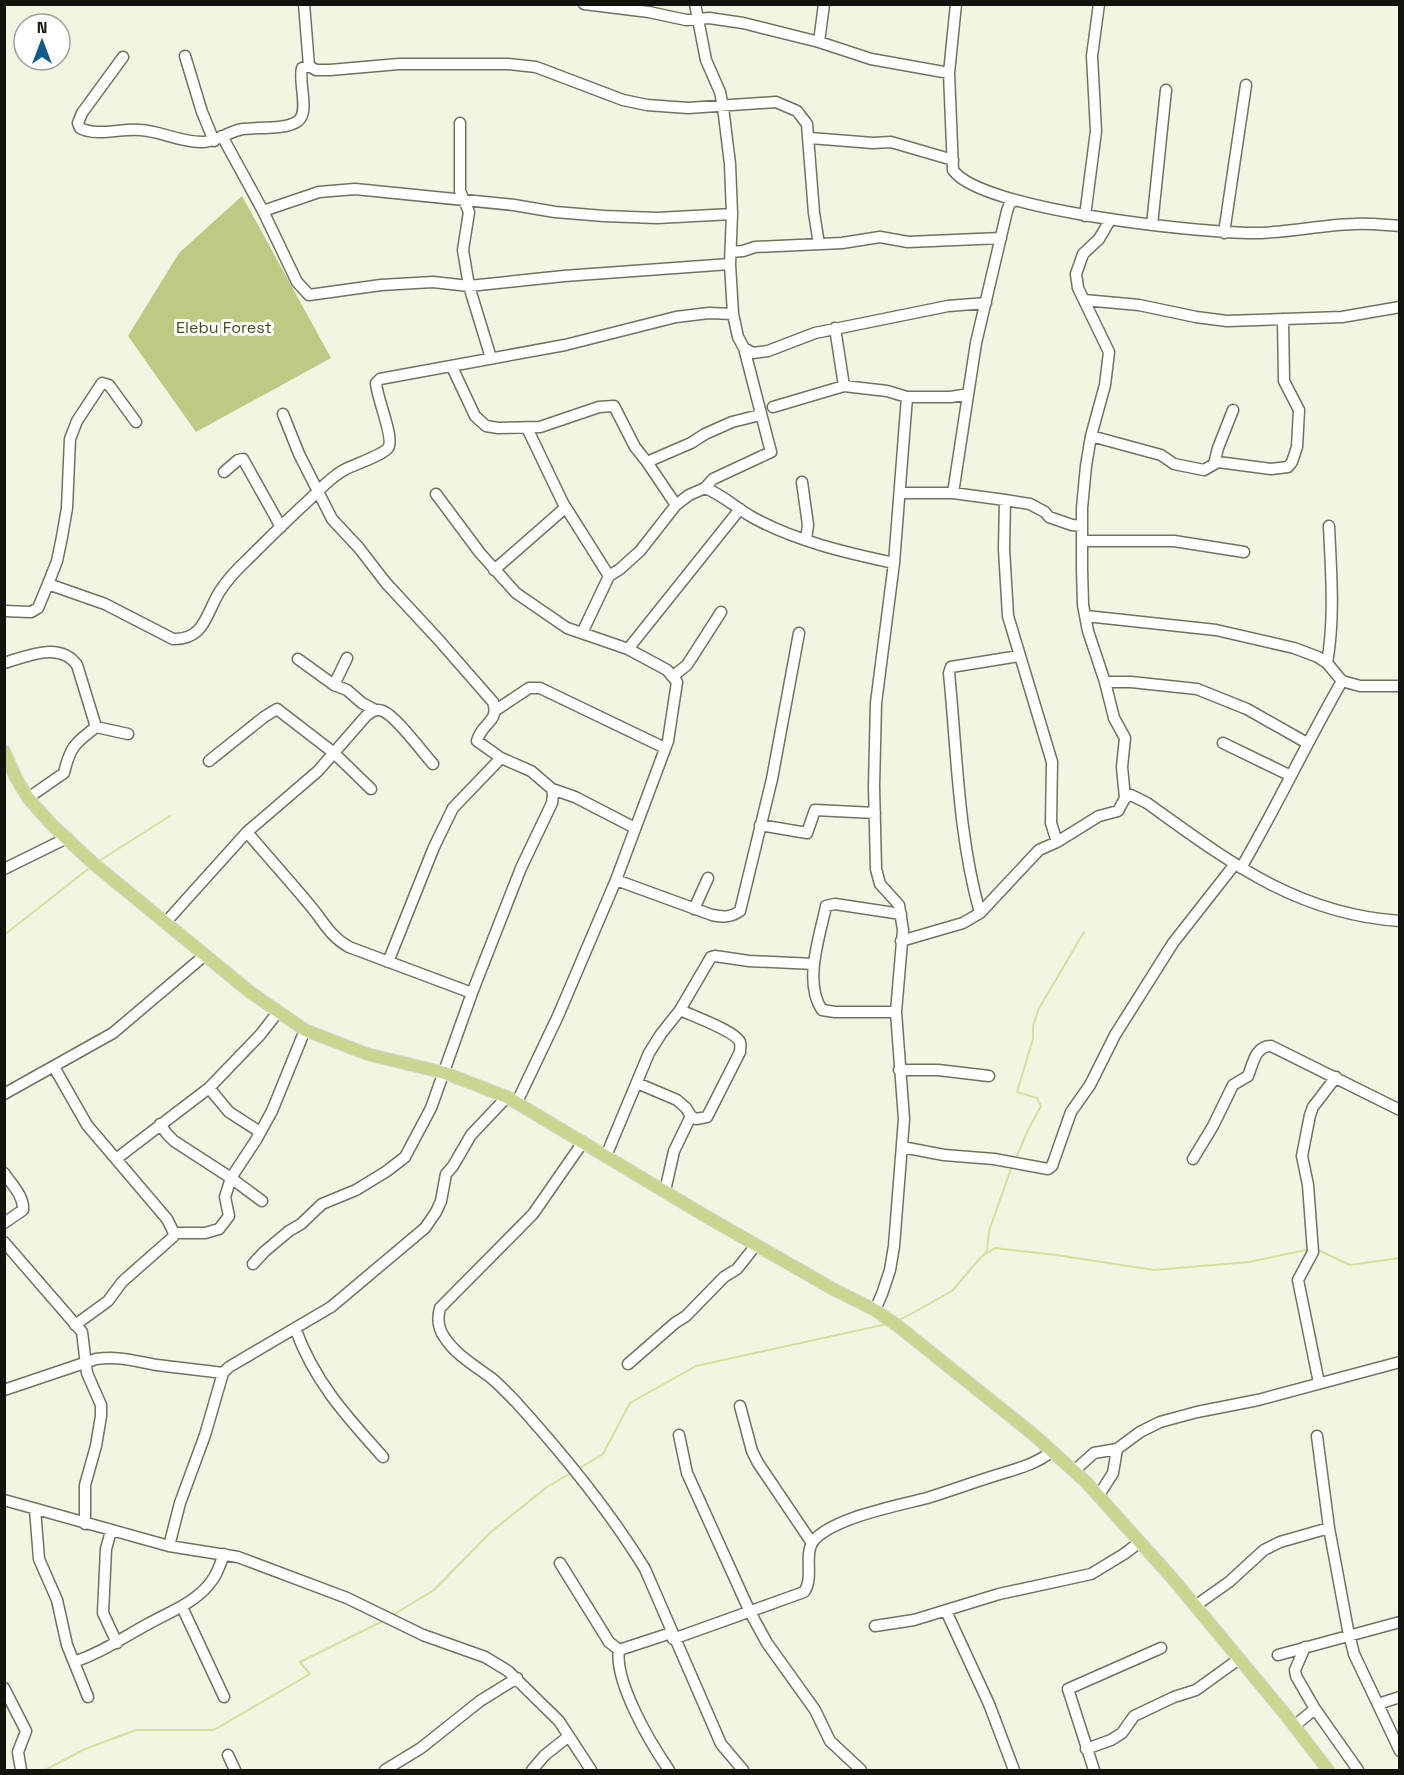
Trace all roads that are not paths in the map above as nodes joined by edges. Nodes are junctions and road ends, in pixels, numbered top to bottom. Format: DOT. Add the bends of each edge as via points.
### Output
graph roads {
  1 [pos="304,4"];
  2 [pos="695,4"];
  3 [pos="824,4"];
  4 [pos="956,4"];
  5 [pos="592,5"];
  6 [pos="1099,5"];
  7 [pos="698,19"];
  8 [pos="819,42"];
  9 [pos="185,56"];
  10 [pos="123,57"];
  11 [pos="309,66"];
  12 [pos="949,73"];
  13 [pos="1246,85"];
  14 [pos="1166,90"];
  15 [pos="723,107"];
  16 [pos="460,123"];
  17 [pos="218,138"];
  18 [pos="810,138"];
  19 [pos="952,160"];
  20 [pos="464,200"];
  21 [pos="1014,201"];
  22 [pos="263,211"];
  23 [pos="732,214"];
  24 [pos="1085,216"];
  25 [pos="1110,220"];
  26 [pos="1152,225"];
  27 [pos="1400,226"];
  28 [pos="1224,233"];
  29 [pos="1001,238"];
  30 [pos="819,244"];
  31 [pos="731,252"];
  32 [pos="730,264"];
  33 [pos="469,286"];
  34 [pos="1084,300"];
  35 [pos="986,303"];
  36 [pos="1400,307"];
  37 [pos="733,314"];
  38 [pos="1283,319"];
  39 [pos="835,328"];
  40 [pos="744,348"];
  41 [pos="492,358"];
  42 [pos="452,367"];
  43 [pos="844,386"];
  44 [pos="968,393"];
  45 [pos="907,397"];
  46 [pos="773,407"];
  47 [pos="1233,410"];
  48 [pos="284,414"];
  49 [pos="760,415"];
  50 [pos="136,422"];
  51 [pos="527,428"];
  52 [pos="1090,436"];
  53 [pos="647,462"];
  54 [pos="1214,464"];
  55 [pos="225,472"];
  56 [pos="802,482"];
  57 [pos="705,488"];
  58 [pos="317,492"];
  59 [pos="900,493"];
  60 [pos="953,493"];
  61 [pos="436,494"];
  62 [pos="1005,500"];
  63 [pos="676,505"];
  64 [pos="565,508"];
  65 [pos="740,509"];
  66 [pos="281,526"];
  67 [pos="1082,526"];
  68 [pos="1329,526"];
  69 [pos="806,540"];
  70 [pos="1082,541"];
  71 [pos="1244,552"];
  72 [pos="894,563"];
  73 [pos="494,570"];
  74 [pos="609,576"];
  75 [pos="48,584"];
  76 [pos="4,611"];
  77 [pos="722,612"];
  78 [pos="1086,616"];
  79 [pos="582,633"];
  80 [pos="799,633"];
  81 [pos="628,649"];
  82 [pos="1019,656"];
  83 [pos="347,658"];
  84 [pos="298,659"];
  85 [pos="4,663"];
  86 [pos="1327,663"];
  87 [pos="673,676"];
  88 [pos="1342,681"];
  89 [pos="1105,682"];
  90 [pos="334,685"];
  91 [pos="1400,686"];
  92 [pos="375,710"];
  93 [pos="496,710"];
  94 [pos="96,727"];
  95 [pos="129,734"];
  96 [pos="1223,743"];
  97 [pos="1307,743"];
  98 [pos="665,748"];
  99 [pos="4,751"];
  100 [pos="334,753"];
  101 [pos="501,758"];
  102 [pos="209,761"];
  103 [pos="434,764"];
  104 [pos="1291,776"];
  105 [pos="372,789"];
  106 [pos="552,789"];
  107 [pos="28,798"];
  108 [pos="1125,798"];
  109 [pos="875,813"];
  110 [pos="760,825"];
  111 [pos="635,828"];
  112 [pos="247,832"];
  113 [pos="67,838"];
  114 [pos="1058,842"];
  115 [pos="1238,866"];
  116 [pos="4,869"];
  117 [pos="708,878"];
  118 [pos="616,880"];
  119 [pos="694,909"];
  120 [pos="980,913"];
  121 [pos="901,914"];
  122 [pos="1400,921"];
  123 [pos="165,922"];
  124 [pos="901,941"];
  125 [pos="205,955"];
  126 [pos="388,962"];
  127 [pos="814,964"];
  128 [pos="472,993"];
  129 [pos="680,1010"];
  130 [pos="278,1012"];
  131 [pos="896,1012"];
  132 [pos="304,1030"];
  133 [pos="54,1067"];
  134 [pos="899,1070"];
  135 [pos="445,1073"];
  136 [pos="989,1076"];
  137 [pos="1336,1077"];
  138 [pos="637,1083"];
  139 [pos="209,1088"];
  140 [pos="4,1094"];
  141 [pos="512,1100"];
  142 [pos="1400,1110"];
  143 [pos="691,1116"];
  144 [pos="160,1124"];
  145 [pos="260,1132"];
  146 [pos="583,1142"];
  147 [pos="902,1147"];
  148 [pos="606,1156"];
  149 [pos="116,1159"];
  150 [pos="1193,1159"];
  151 [pos="4,1173"];
  152 [pos="231,1178"];
  153 [pos="665,1191"];
  154 [pos="261,1201"];
  155 [pos="4,1222"];
  156 [pos="174,1233"];
  157 [pos="4,1242"];
  158 [pos="756,1245"];
  159 [pos="253,1264"];
  160 [pos="875,1310"];
  161 [pos="75,1325"];
  162 [pos="295,1328"];
  163 [pos="1400,1362"];
  164 [pos="86,1363"];
  165 [pos="628,1364"];
  166 [pos="223,1373"];
  167 [pos="1319,1383"];
  168 [pos="7,1385"];
  169 [pos="740,1406"];
  170 [pos="679,1435"];
  171 [pos="1317,1436"];
  172 [pos="1117,1449"];
  173 [pos="1052,1451"];
  174 [pos="383,1457"];
  175 [pos="1074,1471"];
  176 [pos="1099,1495"];
  177 [pos="4,1500"];
  178 [pos="35,1509"];
  179 [pos="85,1524"];
  180 [pos="1329,1528"];
  181 [pos="111,1531"];
  182 [pos="1140,1542"];
  183 [pos="812,1543"];
  184 [pos="170,1546"];
  185 [pos="224,1554"];
  186 [pos="560,1563"];
  187 [pos="1195,1606"];
  188 [pos="182,1607"];
  189 [pos="946,1611"];
  190 [pos="750,1612"];
  191 [pos="1400,1622"];
  192 [pos="875,1626"];
  193 [pos="672,1636"];
  194 [pos="1349,1636"];
  195 [pos="117,1643"];
  196 [pos="1305,1647"];
  197 [pos="1161,1648"];
  198 [pos="619,1650"];
  199 [pos="1278,1655"];
  200 [pos="1239,1659"];
  201 [pos="74,1662"];
  202 [pos="517,1678"];
  203 [pos="4,1688"];
  204 [pos="88,1697"];
  205 [pos="225,1697"];
  206 [pos="1400,1697"];
  207 [pos="1378,1704"];
  208 [pos="1315,1709"];
  209 [pos="1294,1726"];
  210 [pos="569,1736"];
  211 [pos="1086,1749"];
  212 [pos="1400,1751"];
  213 [pos="228,1755"];
  214 [pos="21,1770"];
  215 [pos="235,1770"];
  216 [pos="385,1770"];
  217 [pos="532,1770"];
  218 [pos="591,1770"];
  219 [pos="669,1770"];
  220 [pos="743,1770"];
  221 [pos="861,1770"];
  222 [pos="1014,1770"];
  223 [pos="1094,1770"];
  224 [pos="1328,1770"];
  225 [pos="1358,1770"];
  1 -- 11 [label="street"];
  2 -- 7 [label="street"];
  3 -- 8 [label="street"];
  4 -- 12 [label="street"];
  5 -- 7 [label="street"];
  6 -- 24 [label="street" via="1092,56 1096,131"];
  7 -- 8 [label="street" via="743,23"];
  7 -- 15 [label="street" via="706,60"];
  8 -- 12 [label="street" via="871,59"];
  9 -- 17 [label="street" via="202,112"];
  10 -- 17 [label="street" via="82,113 80,128 102,132 141,130 202,142"];
  11 -- 15 [label="street" via="316,70 444,63 536,67 623,100 688,108"];
  11 -- 17 [label="street" via="302,68 300,75 303,112 299,120 239,129"];
  12 -- 19 [label="street"];
  13 -- 28 [label="street"];
  14 -- 26 [label="street"];
  15 -- 18 [label="street" via="776,102 803,116"];
  15 -- 23 [label="street"];
  16 -- 20 [label="street" via="460,191"];
  17 -- 22 [label="street"];
  18 -- 19 [label="street" via="891,142"];
  18 -- 30 [label="street"];
  19 -- 21 [label="street" via="957,177"];
  20 -- 22 [label="street" via="355,189 319,192"];
  20 -- 23 [label="street" via="604,216"];
  20 -- 33 [label="street" via="469,212 463,250"];
  21 -- 24 [label="street"];
  21 -- 29 [label="street" via="1010,203"];
  22 -- 33 [label="street" via="297,282 309,295 433,282"];
  23 -- 31 [label="street"];
  24 -- 25 [label="street"];
  25 -- 26 [label="street"];
  25 -- 34 [label="street" via="1080,261 1076,274"];
  26 -- 28 [label="street"];
  27 -- 28 [label="street" via="1353,224 1290,232"];
  29 -- 30 [label="street" via="908,242 880,237"];
  29 -- 35 [label="street"];
  30 -- 31 [label="street"];
  31 -- 32 [label="street"];
  32 -- 33 [label="street"];
  32 -- 37 [label="street"];
  33 -- 41 [label="street"];
  34 -- 38 [label="street" via="1139,304 1227,321"];
  34 -- 52 [label="street" via="1109,352 1105,385"];
  35 -- 39 [label="street" via="948,306"];
  35 -- 44 [label="street"];
  36 -- 38 [label="street" via="1342,317"];
  37 -- 40 [label="street"];
  37 -- 41 [label="street" via="676,317 565,345"];
  38 -- 54 [label="street" via="1284,381 1299,410 1292,462 1280,469"];
  39 -- 40 [label="street" via="768,351 753,353"];
  39 -- 43 [label="street"];
  40 -- 49 [label="street"];
  41 -- 42 [label="street"];
  42 -- 51 [label="street" via="475,416 486,426"];
  42 -- 58 [label="street" via="380,379 376,383 390,446 384,453 341,471"];
  43 -- 45 [label="street"];
  43 -- 46 [label="street"];
  44 -- 45 [label="street"];
  44 -- 60 [label="street"];
  45 -- 59 [label="street"];
  47 -- 54 [label="street"];
  48 -- 58 [label="street"];
  49 -- 53 [label="street" via="732,422"];
  49 -- 57 [label="street" via="771,452 713,479"];
  50 -- 75 [label="street" via="109,385 102,383 77,421 68,454 62,537"];
  51 -- 53 [label="street" via="540,428 599,407 614,406"];
  51 -- 64 [label="street"];
  52 -- 54 [label="street" via="1161,454 1174,464 1203,470"];
  52 -- 67 [label="street"];
  53 -- 63 [label="street"];
  55 -- 66 [label="street" via="243,459"];
  56 -- 69 [label="street" via="808,525"];
  57 -- 63 [label="street"];
  57 -- 65 [label="street"];
  58 -- 66 [label="street"];
  58 -- 93 [label="street" via="332,519"];
  59 -- 60 [label="street"];
  59 -- 72 [label="street"];
  60 -- 62 [label="street"];
  61 -- 73 [label="street"];
  62 -- 67 [label="street" via="1030,504 1049,517"];
  62 -- 82 [label="street" via="1008,616"];
  63 -- 74 [label="street" via="640,551"];
  64 -- 73 [label="street"];
  64 -- 74 [label="street"];
  65 -- 69 [label="street"];
  65 -- 81 [label="street"];
  66 -- 75 [label="street" via="233,573 209,616 184,640 173,639 105,604"];
  67 -- 70 [label="street"];
  68 -- 86 [label="street" via="1332,605"];
  69 -- 72 [label="street"];
  70 -- 71 [label="street" via="1174,541"];
  70 -- 78 [label="street"];
  72 -- 109 [label="street" via="876,702"];
  73 -- 79 [label="street" via="516,593 567,628"];
  74 -- 79 [label="street"];
  75 -- 76 [label="street" via="38,608 31,612"];
  77 -- 87 [label="street" via="687,665"];
  78 -- 86 [label="street" via="1216,630 1294,648"];
  78 -- 89 [label="street"];
  79 -- 81 [label="street"];
  80 -- 110 [label="street"];
  81 -- 87 [label="street"];
  82 -- 114 [label="street" via="1052,762 1051,823"];
  82 -- 120 [label="street" via="951,667 949,673 964,847"];
  83 -- 90 [label="street"];
  84 -- 90 [label="street"];
  85 -- 94 [label="street" via="57,651 71,657"];
  86 -- 88 [label="street"];
  87 -- 98 [label="street" via="677,682"];
  88 -- 91 [label="street" via="1360,686"];
  88 -- 97 [label="street"];
  89 -- 97 [label="street" via="1197,689 1247,709"];
  89 -- 108 [label="street" via="1114,718 1125,738"];
  90 -- 92 [label="street"];
  92 -- 100 [label="street"];
  92 -- 103 [label="street" via="383,710 394,720"];
  93 -- 98 [label="street" via="529,688 540,688"];
  93 -- 101 [label="street" via="477,741"];
  94 -- 95 [label="street"];
  94 -- 107 [label="street" via="69,753 64,773"];
  96 -- 104 [label="street"];
  97 -- 104 [label="street"];
  98 -- 111 [label="street"];
  99 -- 107 [label="main road"];
  100 -- 102 [label="street" via="277,709"];
  100 -- 105 [label="street"];
  100 -- 112 [label="street"];
  101 -- 106 [label="street" via="531,771"];
  101 -- 126 [label="street" via="453,808"];
  104 -- 115 [label="street"];
  106 -- 111 [label="street"];
  106 -- 128 [label="street" via="552,803 521,868"];
  107 -- 113 [label="main road"];
  108 -- 114 [label="street" via="1118,811 1099,816"];
  108 -- 115 [label="street" via="1131,795 1147,802"];
  109 -- 110 [label="street" via="815,810 807,833"];
  109 -- 121 [label="street" via="880,884 895,899"];
  110 -- 119 [label="street" via="740,910 723,917"];
  111 -- 118 [label="street"];
  112 -- 123 [label="street"];
  112 -- 126 [label="street" via="336,940"];
  113 -- 116 [label="street"];
  113 -- 123 [label="main road"];
  114 -- 120 [label="street" via="1039,850"];
  115 -- 122 [label="street" via="1287,893 1335,911"];
  115 -- 147 [label="street" via="1173,943 1115,1035 1090,1085 1071,1112 1052,1166 1048,1169"];
  117 -- 119 [label="street"];
  118 -- 119 [label="street"];
  118 -- 141 [label="street" via="558,1016"];
  120 -- 124 [label="street" via="963,923"];
  121 -- 124 [label="street"];
  121 -- 127 [label="street" via="829,904"];
  123 -- 125 [label="main road"];
  124 -- 131 [label="street"];
  125 -- 130 [label="main road"];
  125 -- 133 [label="street" via="113,1033"];
  126 -- 128 [label="street"];
  127 -- 129 [label="street" via="711,957"];
  127 -- 131 [label="street" via="815,994 822,1010"];
  128 -- 135 [label="street"];
  129 -- 138 [label="street" via="649,1053"];
  129 -- 143 [label="street" via="731,1034 741,1046 707,1117"];
  130 -- 132 [label="main road"];
  130 -- 139 [label="street"];
  131 -- 134 [label="street"];
  132 -- 135 [label="main road" via="367,1054"];
  132 -- 145 [label="street" via="284,1085"];
  133 -- 140 [label="street"];
  133 -- 149 [label="street" via="87,1125"];
  134 -- 136 [label="street"];
  134 -- 147 [label="street" via="904,1119"];
  135 -- 141 [label="main road"];
  135 -- 159 [label="street" via="405,1157 356,1190 322,1204"];
  137 -- 142 [label="street"];
  137 -- 150 [label="street" via="1265,1046 1248,1076 1233,1085"];
  137 -- 167 [label="street" via="1313,1107 1302,1156 1313,1248 1298,1280"];
  138 -- 143 [label="street" via="677,1100"];
  138 -- 148 [label="street"];
  139 -- 144 [label="street"];
  139 -- 145 [label="street" via="229,1112"];
  141 -- 146 [label="main road"];
  141 -- 162 [label="street" via="471,1135 446,1174 441,1201 425,1228 331,1307"];
  143 -- 153 [label="street" via="674,1151"];
  144 -- 149 [label="street"];
  144 -- 152 [label="street" via="174,1141"];
  145 -- 152 [label="street"];
  146 -- 148 [label="main road"];
  146 -- 193 [label="street" via="533,1214 440,1308 439,1329 446,1341 516,1402 580,1477 645,1569"];
  147 -- 160 [label="street" via="894,1246"];
  148 -- 153 [label="main road"];
  149 -- 156 [label="street" via="167,1219"];
  151 -- 155 [label="street" via="23,1206 23,1210"];
  152 -- 154 [label="street"];
  152 -- 156 [label="street" via="225,1197 229,1216 219,1229"];
  153 -- 158 [label="main road"];
  156 -- 161 [label="street" via="122,1282 108,1301"];
  157 -- 161 [label="street"];
  158 -- 160 [label="main road"];
  158 -- 165 [label="street" via="737,1269 724,1277 687,1316"];
  160 -- 173 [label="main road"];
  161 -- 164 [label="street" via="82,1332"];
  162 -- 166 [label="street"];
  162 -- 174 [label="street" via="322,1384"];
  163 -- 167 [label="street"];
  164 -- 166 [label="street" via="124,1358"];
  164 -- 168 [label="street"];
  164 -- 179 [label="street" via="101,1416 85,1485"];
  166 -- 184 [label="street" via="180,1503"];
  167 -- 172 [label="street" via="1160,1422"];
  169 -- 183 [label="street" via="758,1463"];
  170 -- 190 [label="street" via="687,1473"];
  171 -- 180 [label="street"];
  172 -- 175 [label="street" via="1094,1453"];
  172 -- 176 [label="street" via="1113,1473"];
  173 -- 175 [label="main road"];
  173 -- 183 [label="street" via="1020,1467 846,1521"];
  175 -- 176 [label="main road"];
  176 -- 182 [label="main road"];
  177 -- 178 [label="street"];
  178 -- 179 [label="street"];
  178 -- 201 [label="street" via="39,1559 57,1600"];
  179 -- 181 [label="street"];
  180 -- 187 [label="street" via="1264,1550"];
  180 -- 194 [label="street"];
  181 -- 184 [label="street"];
  181 -- 195 [label="street" via="106,1549 103,1613"];
  182 -- 187 [label="main road"];
  182 -- 189 [label="street" via="1090,1574 999,1594"];
  183 -- 190 [label="street" via="807,1589"];
  184 -- 185 [label="street"];
  185 -- 188 [label="street" via="214,1579"];
  185 -- 202 [label="street" via="347,1598 423,1635 485,1657"];
  186 -- 198 [label="street" via="609,1642"];
  187 -- 200 [label="main road"];
  188 -- 195 [label="street"];
  188 -- 205 [label="street"];
  189 -- 192 [label="street"];
  189 -- 222 [label="street"];
  190 -- 193 [label="street"];
  190 -- 221 [label="street" via="831,1741"];
  191 -- 194 [label="street"];
  193 -- 198 [label="street"];
  193 -- 220 [label="street" via="721,1744"];
  194 -- 196 [label="street"];
  194 -- 207 [label="street"];
  195 -- 201 [label="street"];
  196 -- 199 [label="street"];
  196 -- 208 [label="street" via="1295,1670"];
  197 -- 211 [label="street" via="1068,1689"];
  198 -- 219 [label="street" via="620,1670 640,1720"];
  200 -- 209 [label="main road"];
  200 -- 211 [label="street" via="1196,1690 1134,1716 1122,1733"];
  201 -- 204 [label="street"];
  202 -- 210 [label="street"];
  202 -- 216 [label="street"];
  203 -- 214 [label="street" via="26,1731 18,1752"];
  206 -- 207 [label="street"];
  207 -- 212 [label="street"];
  208 -- 209 [label="street"];
  208 -- 225 [label="street"];
  209 -- 224 [label="main road"];
  210 -- 217 [label="street"];
  210 -- 218 [label="street"];
  211 -- 223 [label="street"];
  213 -- 215 [label="street"];
}
